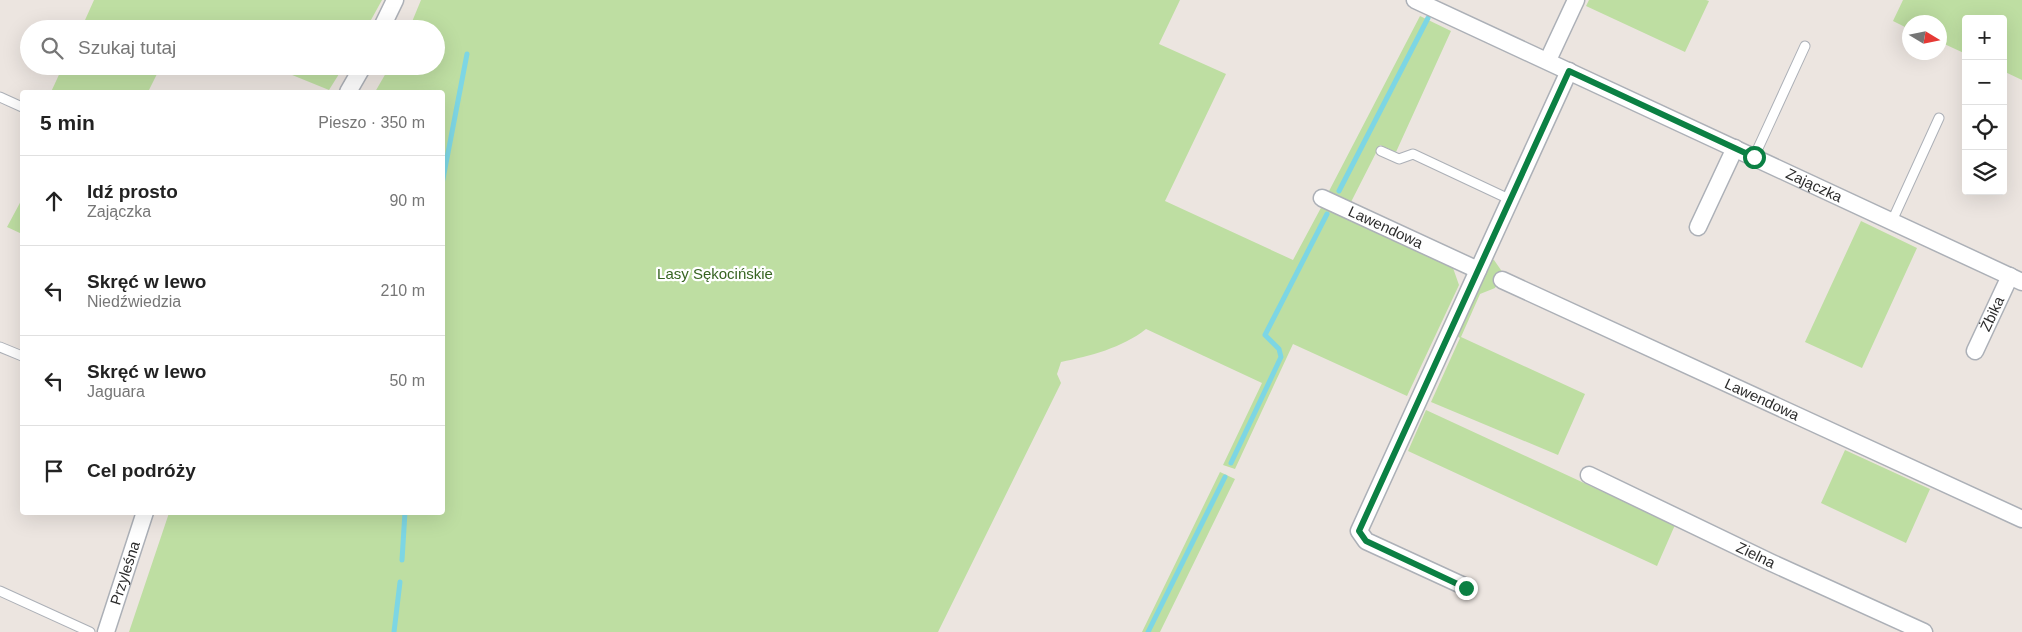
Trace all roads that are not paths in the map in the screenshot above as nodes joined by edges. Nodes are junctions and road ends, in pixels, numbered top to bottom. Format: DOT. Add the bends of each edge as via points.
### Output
graph roads {
  1 [pos="395,0"];
  2 [pos="1415,0"];
  3 [pos="1576,0"];
  4 [pos="385,20"];
  5 [pos="1805,46"];
  6 [pos="1548,60"];
  7 [pos="1569,71"];
  8 [pos="358,75"];
  9 [pos="349,90"];
  10 [pos="0,97"];
  11 [pos="20,106"];
  12 [pos="1939,118"];
  13 [pos="1735,148"];
  14 [pos="1382,151"];
  15 [pos="1754,157"];
  16 [pos="1322,198"];
  17 [pos="1509,200"];
  18 [pos="1892,221"];
  19 [pos="1698,227"];
  20 [pos="1478,270"];
  21 [pos="2016,279"];
  22 [pos="1502,280"];
  23 [pos="0,347"];
  24 [pos="1975,351"];
  25 [pos="20,355"];
  26 [pos="1589,475"];
  27 [pos="144,515"];
  28 [pos="2022,519"];
  29 [pos="1466,588"];
  30 [pos="0,591"];
  31 [pos="90,632"];
  32 [pos="106,632"];
  33 [pos="1924,632"];
  1 -- 4 [label="street"];
  2 -- 6 [label="street, Zajączka"];
  3 -- 6 [label="street"];
  5 -- 15 [label="lane"];
  6 -- 7 [label="street, Zajączka"];
  7 -- 13 [label="street, Zajączka"];
  7 -- 17 [label="street"];
  8 -- 9 [label="street"];
  10 -- 11 [label="lane"];
  12 -- 18 [label="lane"];
  13 -- 15 [label="street, Zajączka"];
  13 -- 19 [label="street"];
  14 -- 17 [label="lane" via="1399,158 1412,154"];
  15 -- 18 [label="street, Zajączka"];
  16 -- 20 [label="street, Lawendowa"];
  17 -- 20 [label="street"];
  18 -- 21 [label="street, Zajączka"];
  20 -- 29 [label="street" via="1359,531 1366,541"];
  21 -- 24 [label="street, Żbika"];
  22 -- 28 [label="street, Lawendowa"];
  23 -- 25 [label="lane"];
  26 -- 33 [label="street, Zielna"];
  27 -- 32 [label="street, Przyleśna"];
  30 -- 31 [label="lane"];
}
